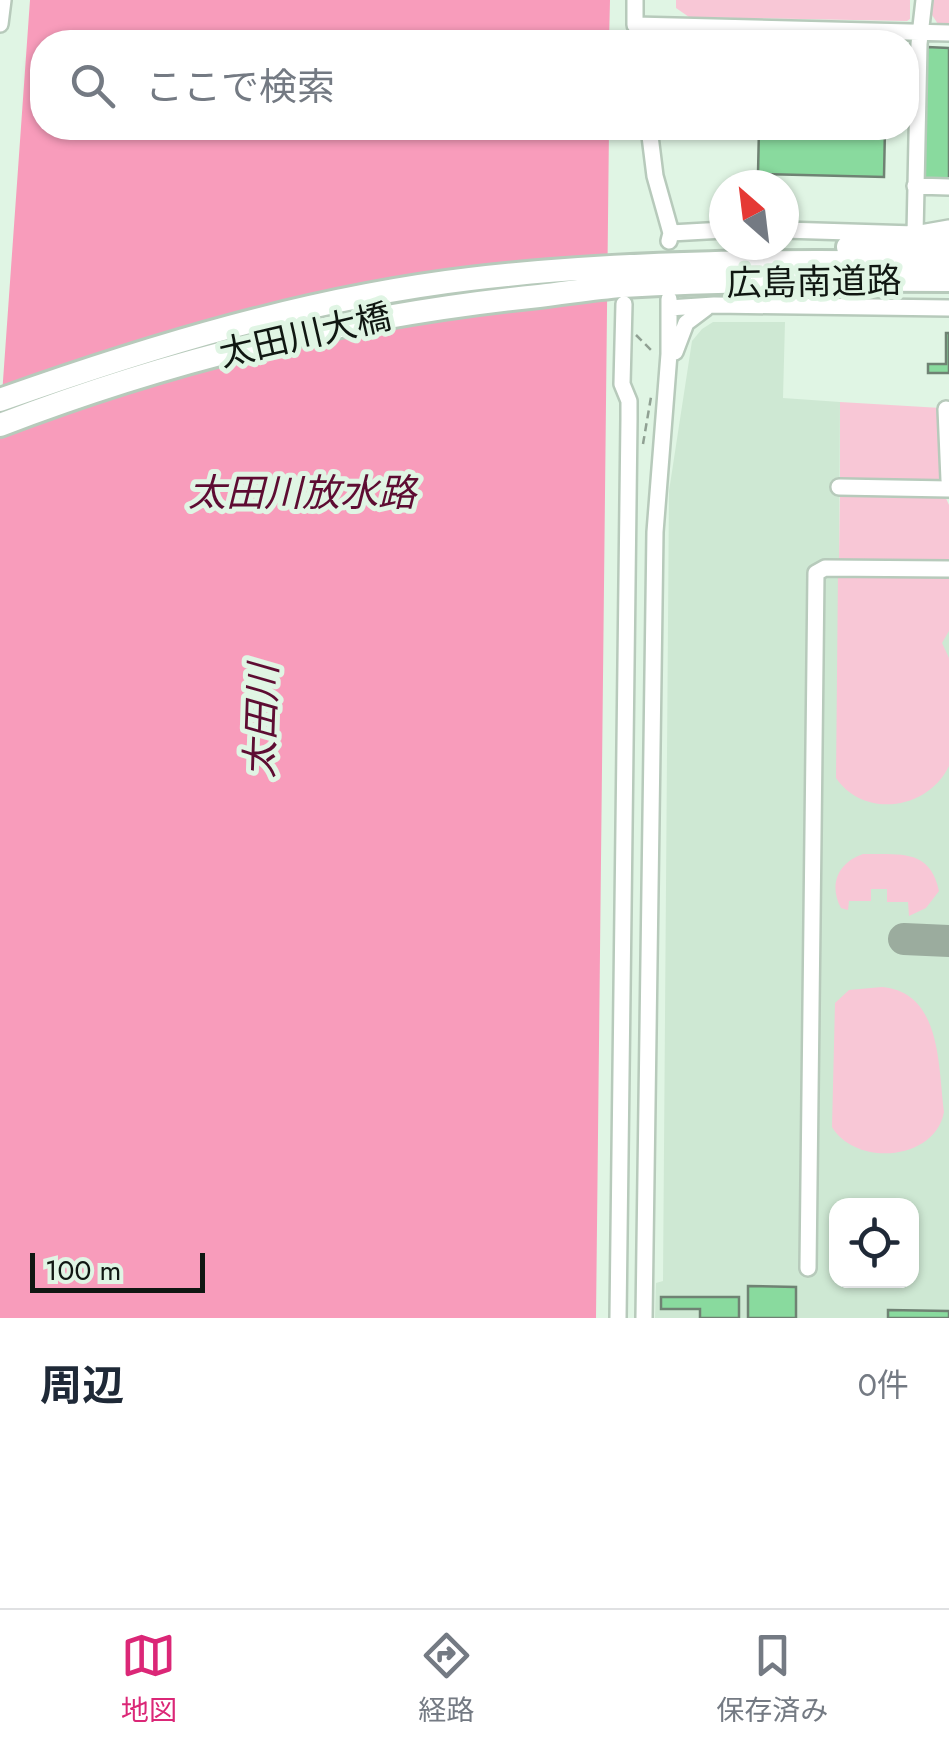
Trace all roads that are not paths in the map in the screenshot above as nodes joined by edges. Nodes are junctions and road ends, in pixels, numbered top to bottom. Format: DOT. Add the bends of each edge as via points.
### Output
graph roads {
  1 [pos="3,0"];
  2 [pos="636,0"];
  3 [pos="924,0"];
  4 [pos="0,24"];
  5 [pos="635,30"];
  6 [pos="921,32"];
  7 [pos="949,32"];
  8 [pos="919,94"];
  9 [pos="651,140"];
  10 [pos="917,140"];
  11 [pos="916,186"];
  12 [pos="949,187"];
  13 [pos="949,228"];
  14 [pos="799,230"];
  15 [pos="709,232"];
  16 [pos="915,234"];
  17 [pos="949,246"];
  18 [pos="949,263"];
  19 [pos="620,277"];
  20 [pos="468,279"];
  21 [pos="949,280"];
  22 [pos="772,282"];
  23 [pos="949,294"];
  24 [pos="714,305"];
  25 [pos="949,308"];
  26 [pos="0,400"];
  27 [pos="946,408"];
  28 [pos="0,425"];
  29 [pos="660,462"];
  30 [pos="949,480"];
  31 [pos="839,487"];
  32 [pos="949,490"];
  33 [pos="949,570"];
  34 [pos="808,1268"];
  35 [pos="618,1318"];
  36 [pos="644,1318"];
  1 -- 4 [label="street"];
  2 -- 5 [label="street"];
  3 -- 6 [label="street"];
  6 -- 7 [label="street"];
  6 -- 8 [label="street"];
  9 -- 15 [label="street" via="670,237"];
  10 -- 11 [label="street"];
  11 -- 12 [label="street"];
  11 -- 16 [label="street"];
  13 -- 16 [label="street"];
  14 -- 16 [label="street"];
  17 -- 19 [label="highway" via="724,246"];
  18 -- 19 [label="highway, 広島南道路" via="774,261"];
  19 -- 20 [label="highway, 広島南道路" via="544,262"];
  19 -- 22 [label="highway, 広島南道路"];
  19 -- 28 [label="highway, 太田川大橋" via="335,326 146,374"];
  19 -- 35 [label="street" via="629,419"];
  20 -- 26 [label="highway, 太田川大橋" via="236,326"];
  21 -- 22 [label="highway, 広島南道路"];
  22 -- 23 [label="highway" via="838,292"];
  24 -- 25 [label="street"];
  24 -- 29 [label="street" via="692,316 676,341"];
  24 -- 29 [label="street" via="669,303"];
  27 -- 30 [label="street"];
  29 -- 36 [label="street"];
  31 -- 32 [label="street"];
  33 -- 34 [label="street" via="816,573"];
}
